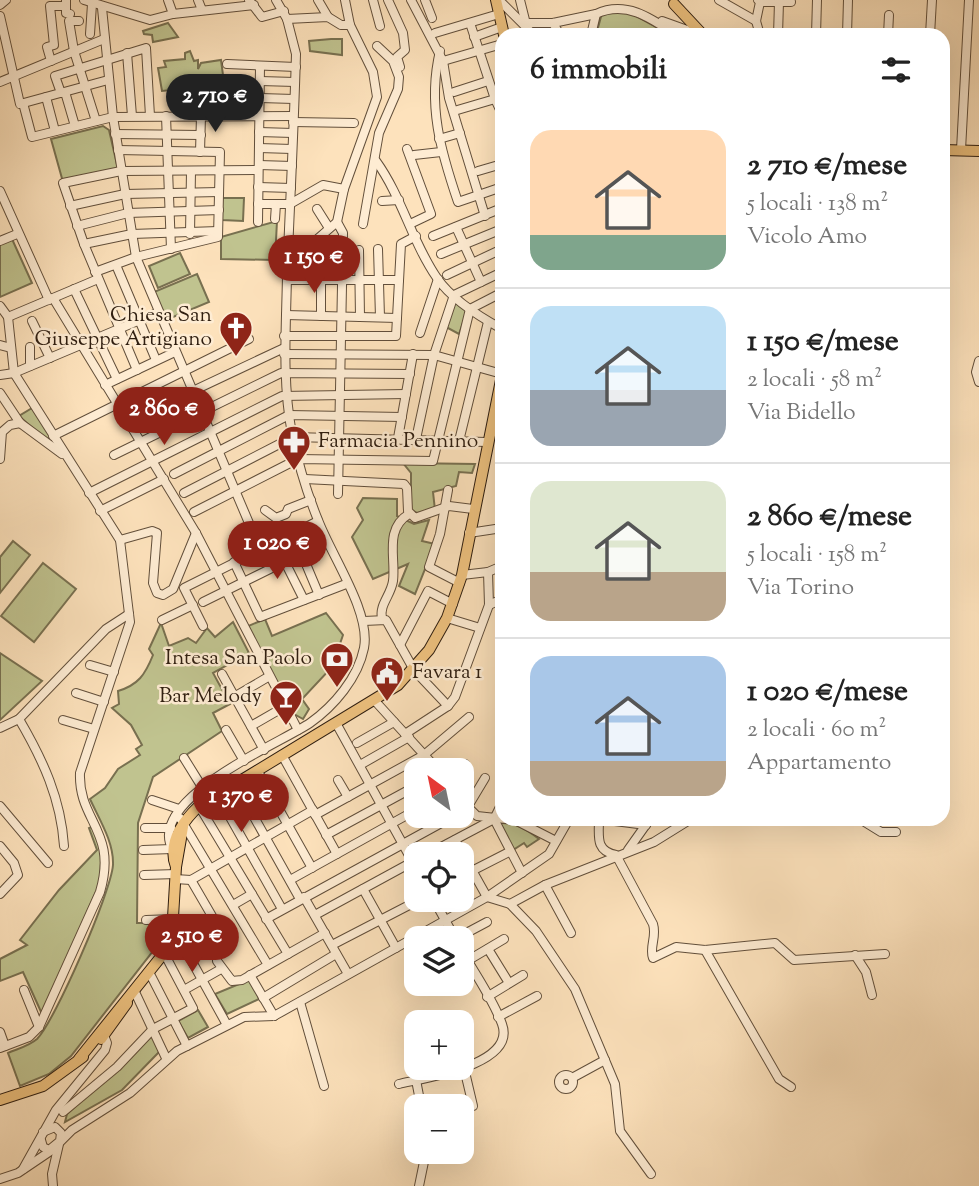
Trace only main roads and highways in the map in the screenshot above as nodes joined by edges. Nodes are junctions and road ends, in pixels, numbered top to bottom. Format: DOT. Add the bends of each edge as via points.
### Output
graph roads {
  1 [pos="497,0"];
  2 [pos="673,2"];
  3 [pos="502,28"];
  4 [pos="683,28"];
  5 [pos="950,150"];
  6 [pos="979,151"];
  7 [pos="495,412"];
  8 [pos="0,1100"];
  1 -- 3 [label="main road"];
  2 -- 4 [label="main road"];
  5 -- 6 [label="main road"];
  7 -- 8 [label="main road" via="461,579 447,618 414,670 375,701 179,816 175,937 125,1000 121,1014 79,1059 43,1086"];
}
